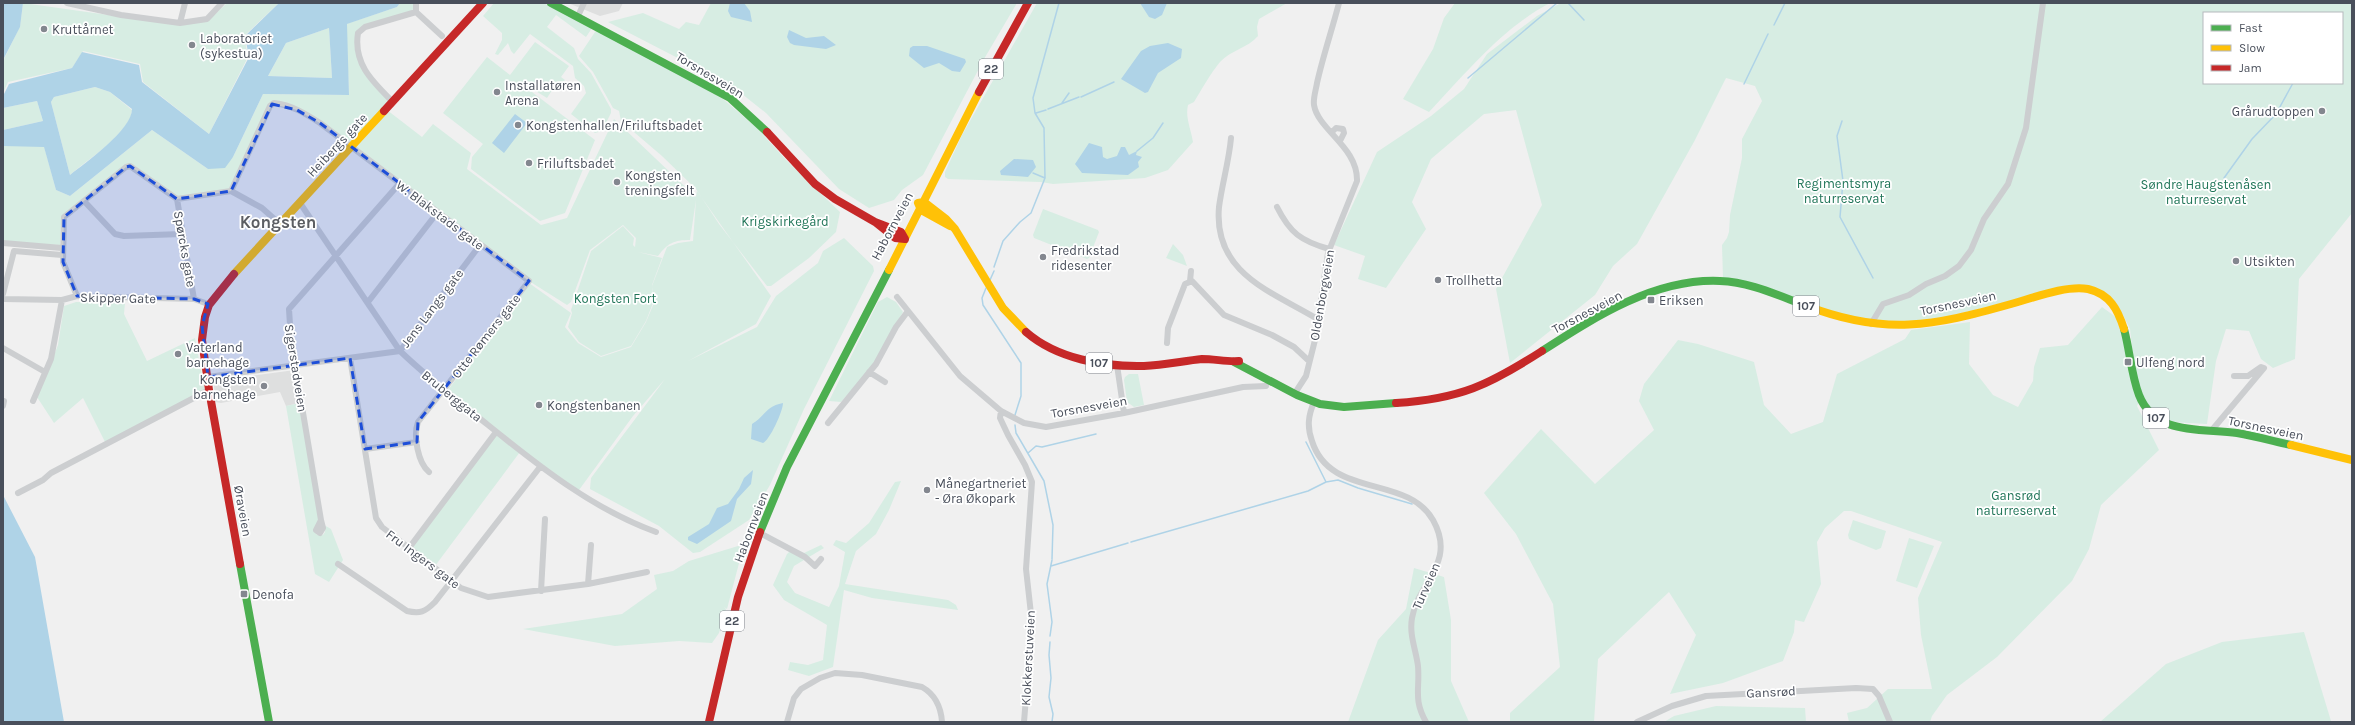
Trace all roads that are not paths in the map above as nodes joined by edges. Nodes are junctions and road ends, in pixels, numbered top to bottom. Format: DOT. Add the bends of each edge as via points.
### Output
graph roads {
  1 [pos="67,3"];
  2 [pos="184,3"];
  3 [pos="222,3"];
  4 [pos="416,3"];
  5 [pos="483,3"];
  6 [pos="551,3"];
  7 [pos="584,3"];
  8 [pos="1028,3"];
  9 [pos="1340,3"];
  10 [pos="2043,3"];
  11 [pos="416,12"];
  12 [pos="578,16"];
  13 [pos="180,24"];
  14 [pos="442,36"];
  15 [pos="393,102"];
  16 [pos="1332,132"];
  17 [pos="1231,138"];
  18 [pos="1340,141"];
  19 [pos="351,147"];
  20 [pos="399,184"];
  21 [pos="231,191"];
  22 [pos="177,199"];
  23 [pos="84,201"];
  24 [pos="300,203"];
  25 [pos="921,205"];
  26 [pos="1277,207"];
  27 [pos="437,213"];
  28 [pos="280,224"];
  29 [pos="182,234"];
  30 [pos="901,237"];
  31 [pos="3,243"];
  32 [pos="480,245"];
  33 [pos="62,248"];
  34 [pos="1329,249"];
  35 [pos="62,255"];
  36 [pos="337,256"];
  37 [pos="1191,271"];
  38 [pos="1190,281"];
  39 [pos="529,282"];
  40 [pos="3,294"];
  41 [pos="77,296"];
  42 [pos="897,297"];
  43 [pos="3,299"];
  44 [pos="194,299"];
  45 [pos="62,300"];
  46 [pos="368,302"];
  47 [pos="208,304"];
  48 [pos="908,311"];
  49 [pos="1319,320"];
  50 [pos="1871,324"];
  51 [pos="1167,343"];
  52 [pos="3,348"];
  53 [pos="400,351"];
  54 [pos="350,358"];
  55 [pos="1309,361"];
  56 [pos="1117,365"];
  57 [pos="296,366"];
  58 [pos="45,372"];
  59 [pos="869,372"];
  60 [pos="2234,376"];
  61 [pos="208,377"];
  62 [pos="885,382"];
  63 [pos="1266,386"];
  64 [pos="209,390"];
  65 [pos="444,390"];
  66 [pos="1295,393"];
  67 [pos="33,400"];
  68 [pos="1314,402"];
  69 [pos="1001,411"];
  70 [pos="1124,413"];
  71 [pos="828,423"];
  72 [pos="2212,430"];
  73 [pos="496,432"];
  74 [pos="417,442"];
  75 [pos="365,449"];
  76 [pos="2352,460"];
  77 [pos="540,467"];
  78 [pos="429,472"];
  79 [pos="18,493"];
  80 [pos="545,519"];
  81 [pos="320,520"];
  82 [pos="656,532"];
  83 [pos="760,533"];
  84 [pos="591,545"];
  85 [pos="409,548"];
  86 [pos="821,558"];
  87 [pos="338,564"];
  88 [pos="647,572"];
  89 [pos="452,581"];
  90 [pos="588,584"];
  91 [pos="541,591"];
  92 [pos="269,722"];
  93 [pos="708,722"];
  94 [pos="787,722"];
  95 [pos="942,722"];
  96 [pos="1024,722"];
  97 [pos="1426,722"];
  98 [pos="1637,722"];
  99 [pos="1890,722"];
  1 -- 13 [label="street"];
  2 -- 13 [label="street"];
  3 -- 13 [label="street" via="207,19"];
  4 -- 11 [label="street"];
  5 -- 15 [label="main road, Heibergs gate"];
  6 -- 12 [label="main road, Torsnesveien"];
  7 -- 12 [label="street"];
  8 -- 25 [label="main road, Habornveien / 22"];
  9 -- 16 [label="street" via="1320,68 1314,103 1319,117"];
  10 -- 50 [label="street" via="2026,128 2008,184 1984,219 1971,250 1959,266 1909,295 1883,304"];
  11 -- 14 [label="street"];
  11 -- 15 [label="street" via="365,27 358,33 358,48 365,74"];
  12 -- 30 [label="main road, Torsnesveien" via="730,98 758,123 815,184 835,199"];
  15 -- 19 [label="main road, Heibergs gate"];
  16 -- 18 [label="street"];
  16 -- 18 [label="street" via="1336,128 1343,128 1344,133"];
  17 -- 49 [label="street" via="1219,209 1220,229 1226,248 1248,279"];
  18 -- 34 [label="street, Oldenborgveien" via="1357,175 1356,186"];
  19 -- 20 [label="street, W. Blakstads gate"];
  19 -- 21 [label="street, W. Blakstads gate" via="303,112 277,103 270,106"];
  19 -- 24 [label="main road, Heibergs gate"];
  20 -- 27 [label="street, W. Blakstads gate"];
  20 -- 36 [label="street, Sigerstadveien"];
  21 -- 22 [label="street"];
  21 -- 28 [label="street" via="262,208"];
  22 -- 23 [label="street" via="130,166 126,166"];
  22 -- 29 [label="street, Spørcks gate"];
  23 -- 29 [label="street" via="115,234"];
  23 -- 33 [label="street" via="64,217"];
  24 -- 28 [label="main road, Heibergs gate"];
  24 -- 36 [label="street, Bruberggata"];
  25 -- 30 [label="main road, Habornveien / 22"];
  25 -- 56 [label="main road, Torsnesveien / 107" via="950,226 1012,320 1038,342 1069,356"];
  26 -- 34 [label="street" via="1293,232 1305,241"];
  27 -- 32 [label="street, W. Blakstads gate"];
  27 -- 46 [label="street"];
  28 -- 47 [label="main road, Heibergs gate"];
  29 -- 44 [label="street, Spørcks gate"];
  30 -- 83 [label="main road, Habornveien / 22" via="793,456"];
  31 -- 33 [label="street"];
  32 -- 39 [label="street, W. Blakstads gate"];
  32 -- 53 [label="street, Jens Langs gate"];
  33 -- 35 [label="street"];
  34 -- 49 [label="street, Oldenborgveien"];
  35 -- 40 [label="street" via="14,251"];
  35 -- 41 [label="street"];
  36 -- 46 [label="street, Bruberggata"];
  36 -- 57 [label="street, Sigerstadveien" via="289,309"];
  37 -- 38 [label="street"];
  38 -- 51 [label="street" via="1185,284 1168,328"];
  38 -- 55 [label="street" via="1195,283 1224,315 1272,335 1294,348"];
  39 -- 65 [label="street, Otte Rømers gate"];
  41 -- 44 [label="street, Skipper Gate"];
  41 -- 45 [label="street, Skipper Gate"];
  42 -- 48 [label="street, Torsnesveien"];
  43 -- 45 [label="street, Skipper Gate"];
  44 -- 47 [label="street, Skipper Gate"];
  45 -- 58 [label="street" via="55,344"];
  46 -- 53 [label="street, Bruberggata"];
  47 -- 61 [label="main road, Øraveien" via="202,326"];
  48 -- 59 [label="street" via="899,321 882,354"];
  48 -- 69 [label="street, Torsnesveien" via="960,376"];
  49 -- 55 [label="street, Oldenborgveien"];
  50 -- 68 [label="main road, Torsnesveien / 107" via="1839,317 1743,284 1701,281 1656,292 1609,311 1463,394 1441,399 1357,407 1337,407"];
  50 -- 72 [label="main road, Torsnesveien / 107" via="1923,324 2068,290 2093,292 2108,300 2123,319 2136,390 2146,409 2157,420 2171,427"];
  52 -- 58 [label="street"];
  53 -- 54 [label="street, Jens Langs gate"];
  53 -- 65 [label="street, Bruberggata"];
  54 -- 57 [label="street, Jens Langs gate"];
  54 -- 75 [label="street, Fru Ingers gate"];
  55 -- 66 [label="street, Oldenborgveien" via="1306,376"];
  56 -- 66 [label="main road, Torsnesveien / 107" via="1153,365 1209,359 1249,364 1266,372"];
  56 -- 70 [label="street"];
  57 -- 61 [label="street, Jens Langs gate"];
  57 -- 81 [label="street, Sigerstadveien"];
  58 -- 67 [label="street"];
  59 -- 62 [label="street"];
  59 -- 71 [label="street"];
  60 -- 72 [label="street" via="2248,376 2261,367 2264,368"];
  61 -- 64 [label="main road, Øraveien"];
  63 -- 70 [label="street, Torsnesveien" via="1222,391"];
  64 -- 79 [label="street" via="50,473 43,480"];
  64 -- 92 [label="main road, Øraveien"];
  65 -- 73 [label="street, Bruberggata"];
  65 -- 74 [label="street, Otte Rømers gate" via="418,422"];
  66 -- 68 [label="main road, Torsnesveien / 107"];
  68 -- 97 [label="street, Turveien" via="1309,416 1310,435 1323,462 1355,482 1409,497 1419,503 1433,521 1439,534 1440,553 1434,574 1417,600 1411,628 1418,666 1417,700"];
  69 -- 70 [label="street, Torsnesveien" via="1024,423 1046,427"];
  69 -- 96 [label="street, Klokkerstuveien" via="1000,418 1032,482 1026,569 1032,623"];
  72 -- 76 [label="main road, Torsnesveien / 107" via="2238,433"];
  73 -- 77 [label="street, Bruberggata"];
  73 -- 85 [label="street"];
  74 -- 75 [label="street"];
  74 -- 78 [label="street, Otte Rømers gate" via="421,461"];
  75 -- 85 [label="street, Fru Ingers gate" via="376,518 382,527"];
  77 -- 82 [label="street, Bruberggata" via="582,496"];
  77 -- 89 [label="street"];
  80 -- 91 [label="street"];
  83 -- 86 [label="street" via="805,556 815,566"];
  83 -- 93 [label="main road, Habornveien / 22" via="738,597"];
  84 -- 90 [label="street"];
  85 -- 89 [label="street, Fru Ingers gate"];
  87 -- 89 [label="street" via="407,611 417,613 425,612"];
  88 -- 90 [label="street, Fru Ingers gate"];
  89 -- 91 [label="street, Fru Ingers gate" via="476,594 488,597"];
  90 -- 91 [label="street, Fru Ingers gate"];
  94 -- 95 [label="street" via="794,698 801,689 820,678 847,672 922,687 929,691 938,703"];
  98 -- 99 [label="street, Gansrød" via="1672,706 1706,696 1856,688 1873,689 1879,696"];
}
